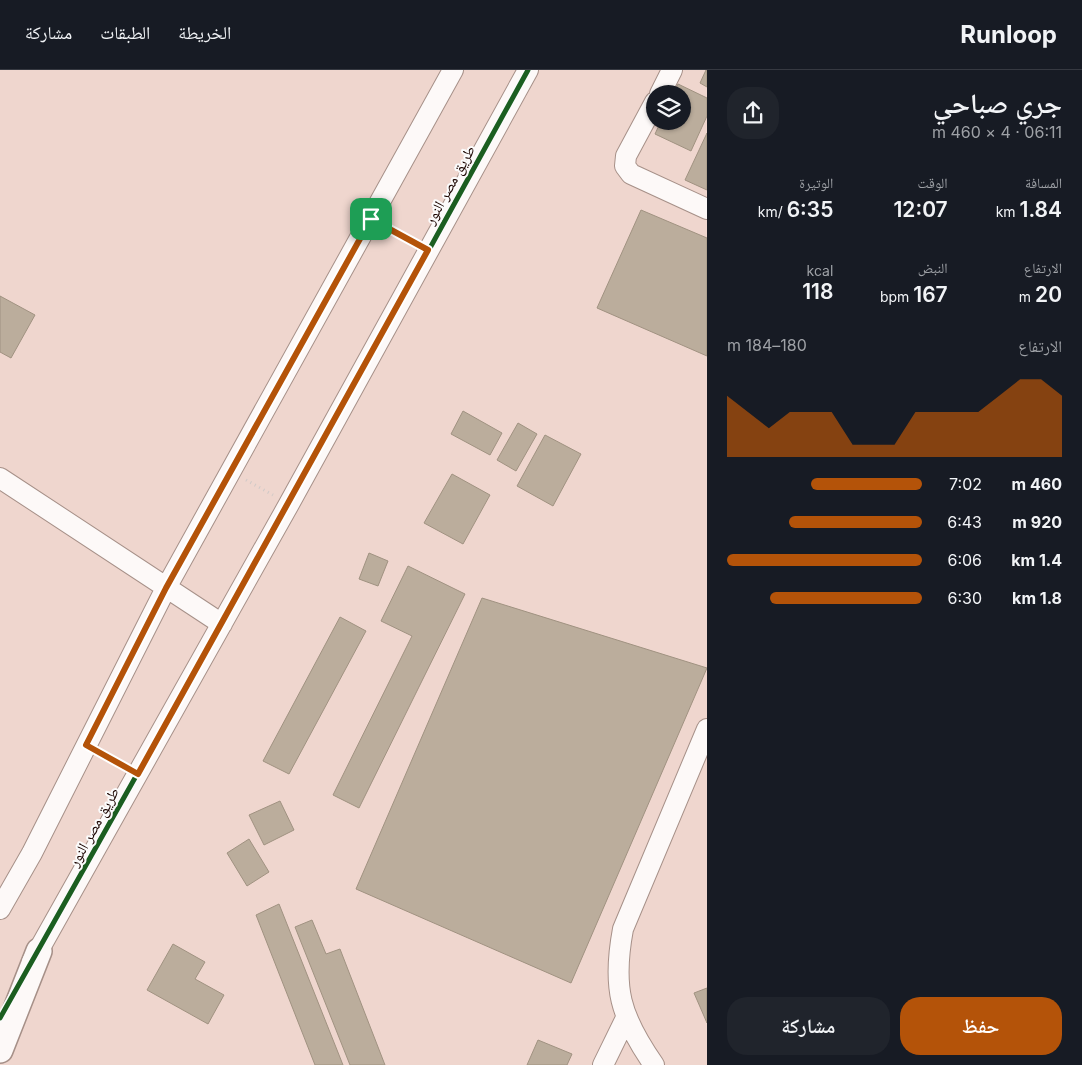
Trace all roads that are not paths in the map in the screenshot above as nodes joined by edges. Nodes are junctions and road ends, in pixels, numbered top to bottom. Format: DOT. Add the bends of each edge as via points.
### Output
graph roads {
  1 [pos="528,70"];
  2 [pos="672,70"];
  3 [pos="448,74"];
  4 [pos="664,85"];
  5 [pos="646,119"];
  6 [pos="707,209"];
  7 [pos="0,478"];
  8 [pos="166,588"];
  9 [pos="222,624"];
  10 [pos="707,729"];
  11 [pos="32,853"];
  12 [pos="0,884"];
  13 [pos="0,909"];
  14 [pos="39,951"];
  15 [pos="0,1018"];
  16 [pos="626,1018"];
  17 [pos="0,1050"];
  18 [pos="604,1065"];
  19 [pos="654,1065"];
  1 -- 9 [label="street, طريق مصر النور"];
  2 -- 4 [label="street"];
  3 -- 8 [label="street"];
  5 -- 6 [label="street" via="626,156 628,170"];
  7 -- 8 [label="street"];
  8 -- 9 [label="street"];
  8 -- 11 [label="street"];
  9 -- 14 [label="street, طريق مصر النور"];
  10 -- 16 [label="street" via="623,929 617,959 619,989"];
  11 -- 12 [label="street"];
  11 -- 13 [label="street"];
  14 -- 15 [label="street, طريق مصر النور"];
  14 -- 17 [label="main road"];
  16 -- 18 [label="street"];
  16 -- 19 [label="street"];
}
